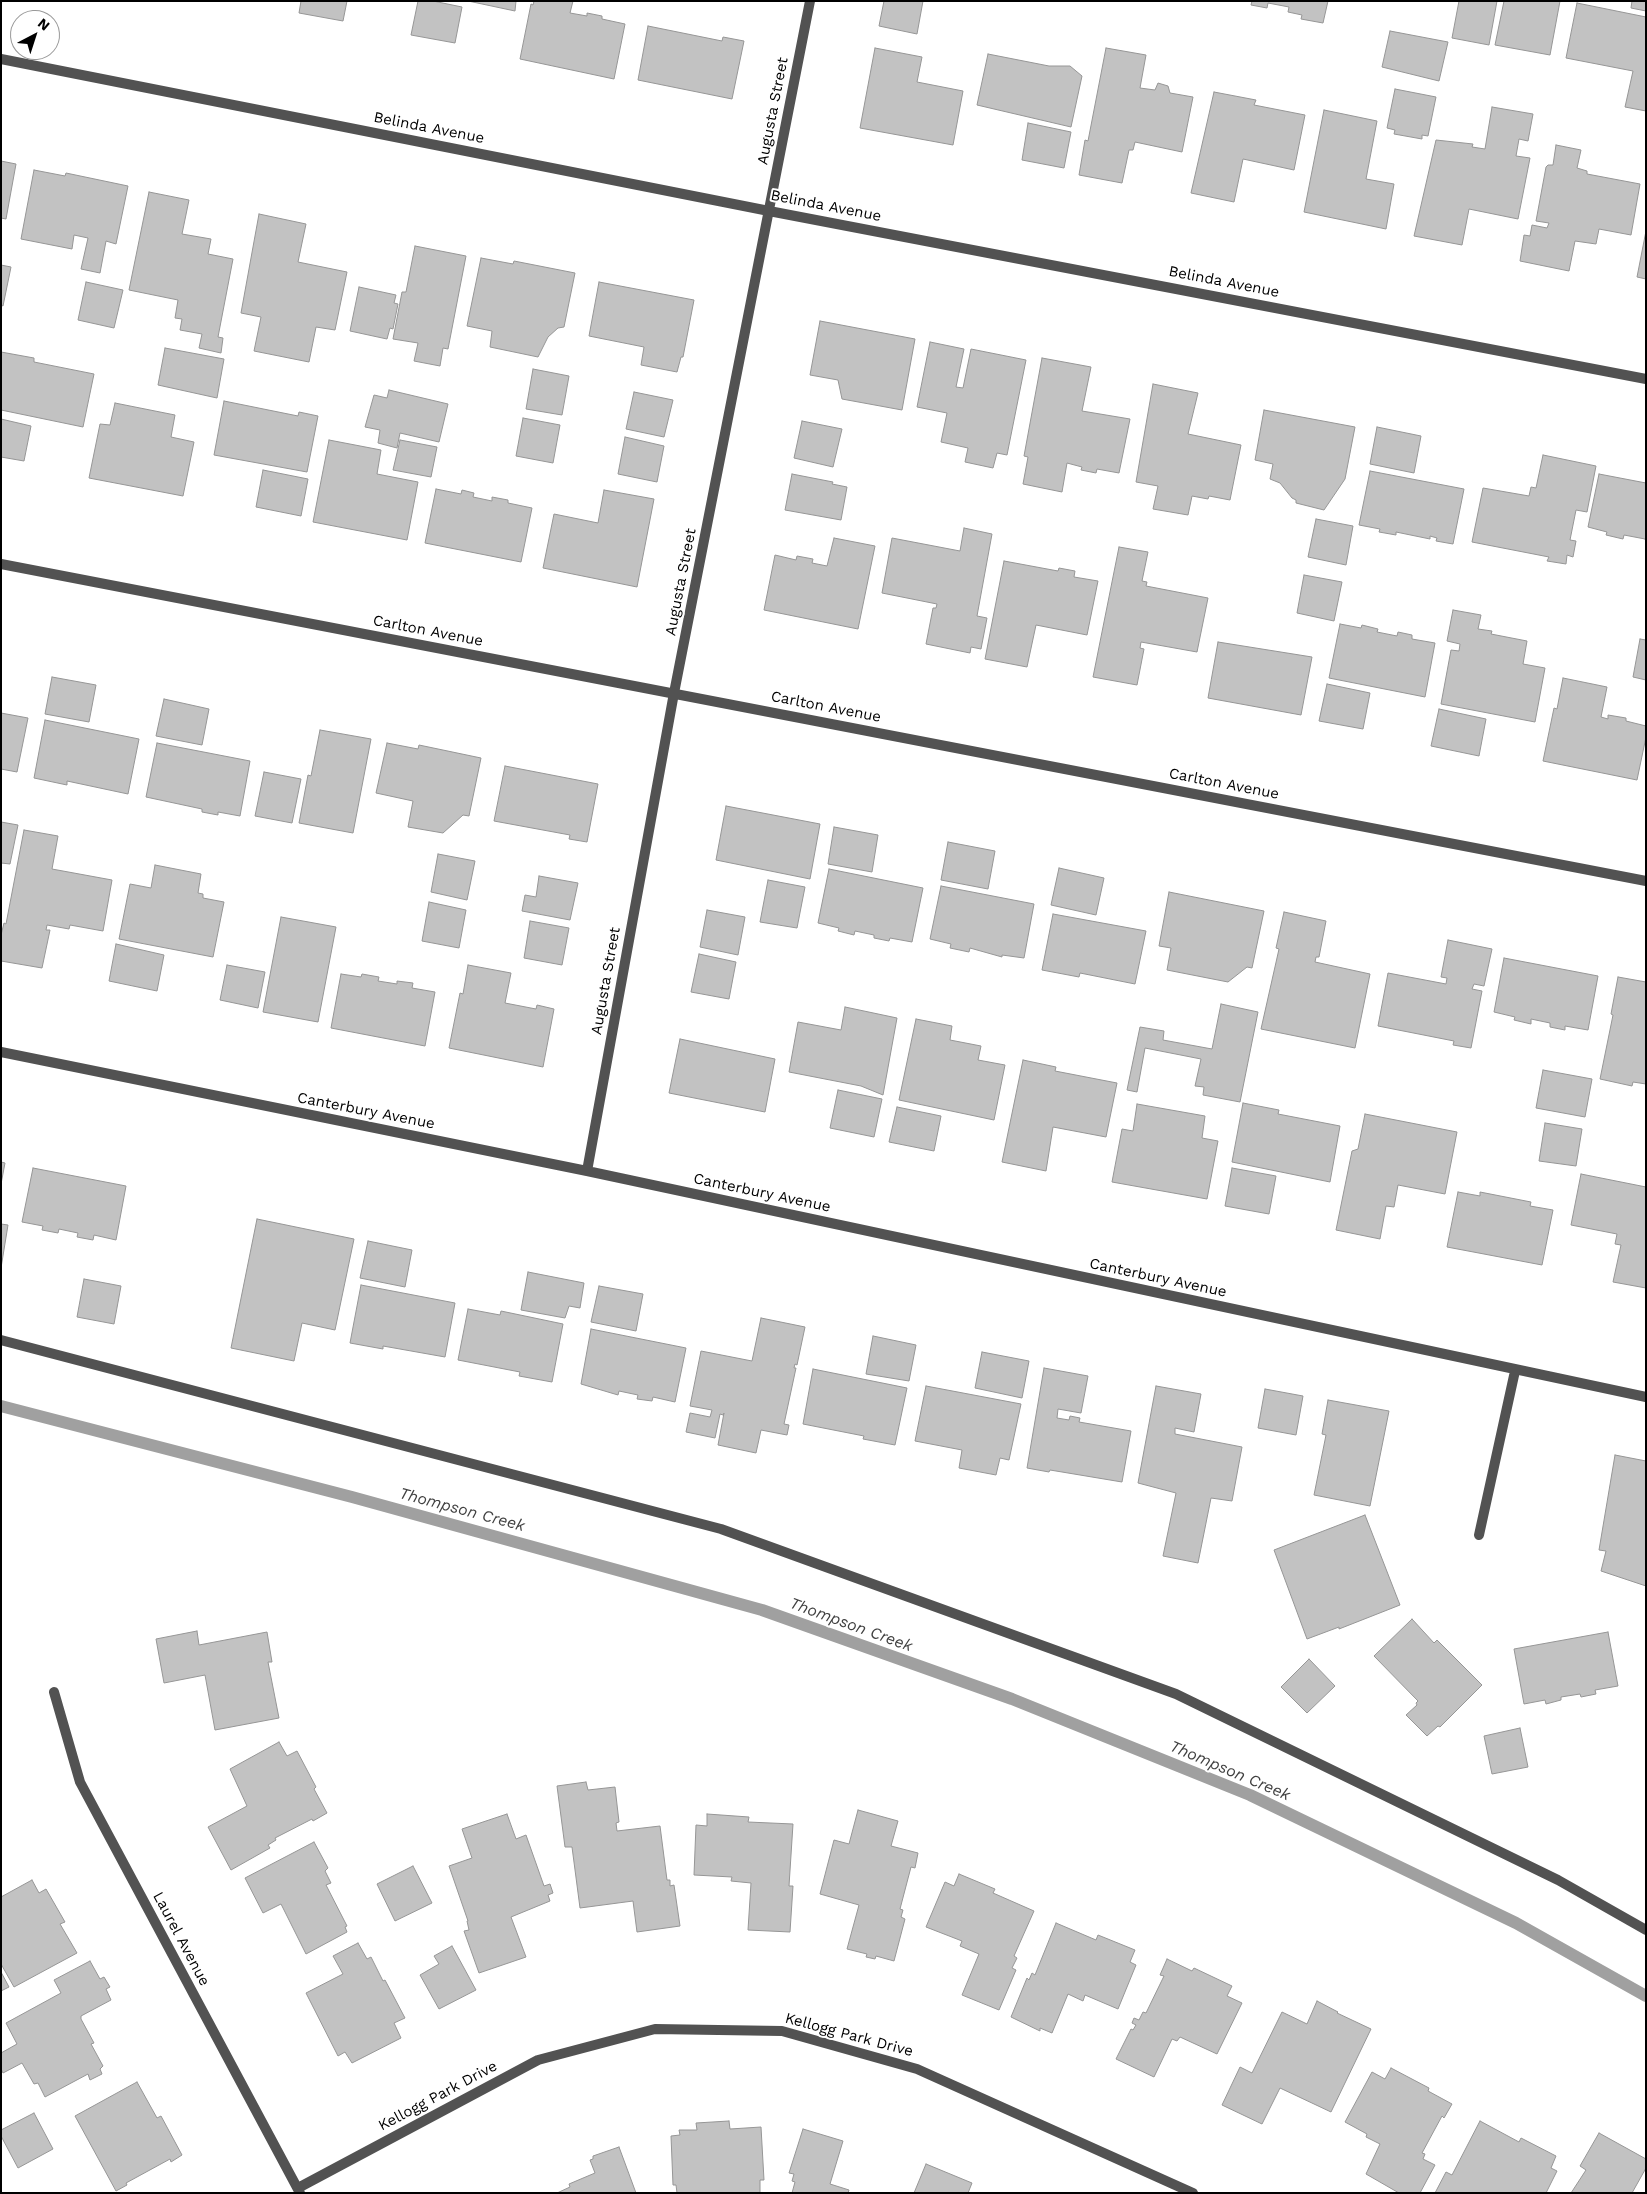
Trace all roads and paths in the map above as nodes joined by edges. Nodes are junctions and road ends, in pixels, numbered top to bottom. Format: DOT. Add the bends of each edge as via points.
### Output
graph roads {
  1 [pos="810,1"];
  2 [pos="1,59"];
  3 [pos="769,211"];
  4 [pos="1646,379"];
  5 [pos="1,564"];
  6 [pos="674,693"];
  7 [pos="1646,881"];
  8 [pos="1,1052"];
  9 [pos="587,1171"];
  10 [pos="1,1340"];
  11 [pos="1516,1371"];
  12 [pos="1646,1398"];
  13 [pos="1479,1535"];
  14 [pos="54,1692"];
  15 [pos="1646,1930"];
  16 [pos="299,2190"];
  17 [pos="1193,2193"];
  1 -- 3 [label="street, Augusta Street"];
  2 -- 3 [label="street, Belinda Avenue"];
  3 -- 4 [label="street, Belinda Avenue"];
  3 -- 6 [label="street, Augusta Street"];
  5 -- 6 [label="street, Carlton Avenue"];
  6 -- 7 [label="street, Carlton Avenue"];
  6 -- 9 [label="street, Augusta Street"];
  8 -- 9 [label="street, Canterbury Avenue"];
  9 -- 11 [label="street, Canterbury Avenue"];
  10 -- 15 [label="street" via="740,1536 1176,1694 1558,1880"];
  11 -- 12 [label="street, Canterbury Avenue"];
  11 -- 13 [label="street"];
  14 -- 16 [label="street, Laurel Avenue" via="80,1782"];
  16 -- 17 [label="street, Kellogg Park Drive" via="538,2060 655,2029 782,2032 917,2069"];
}
